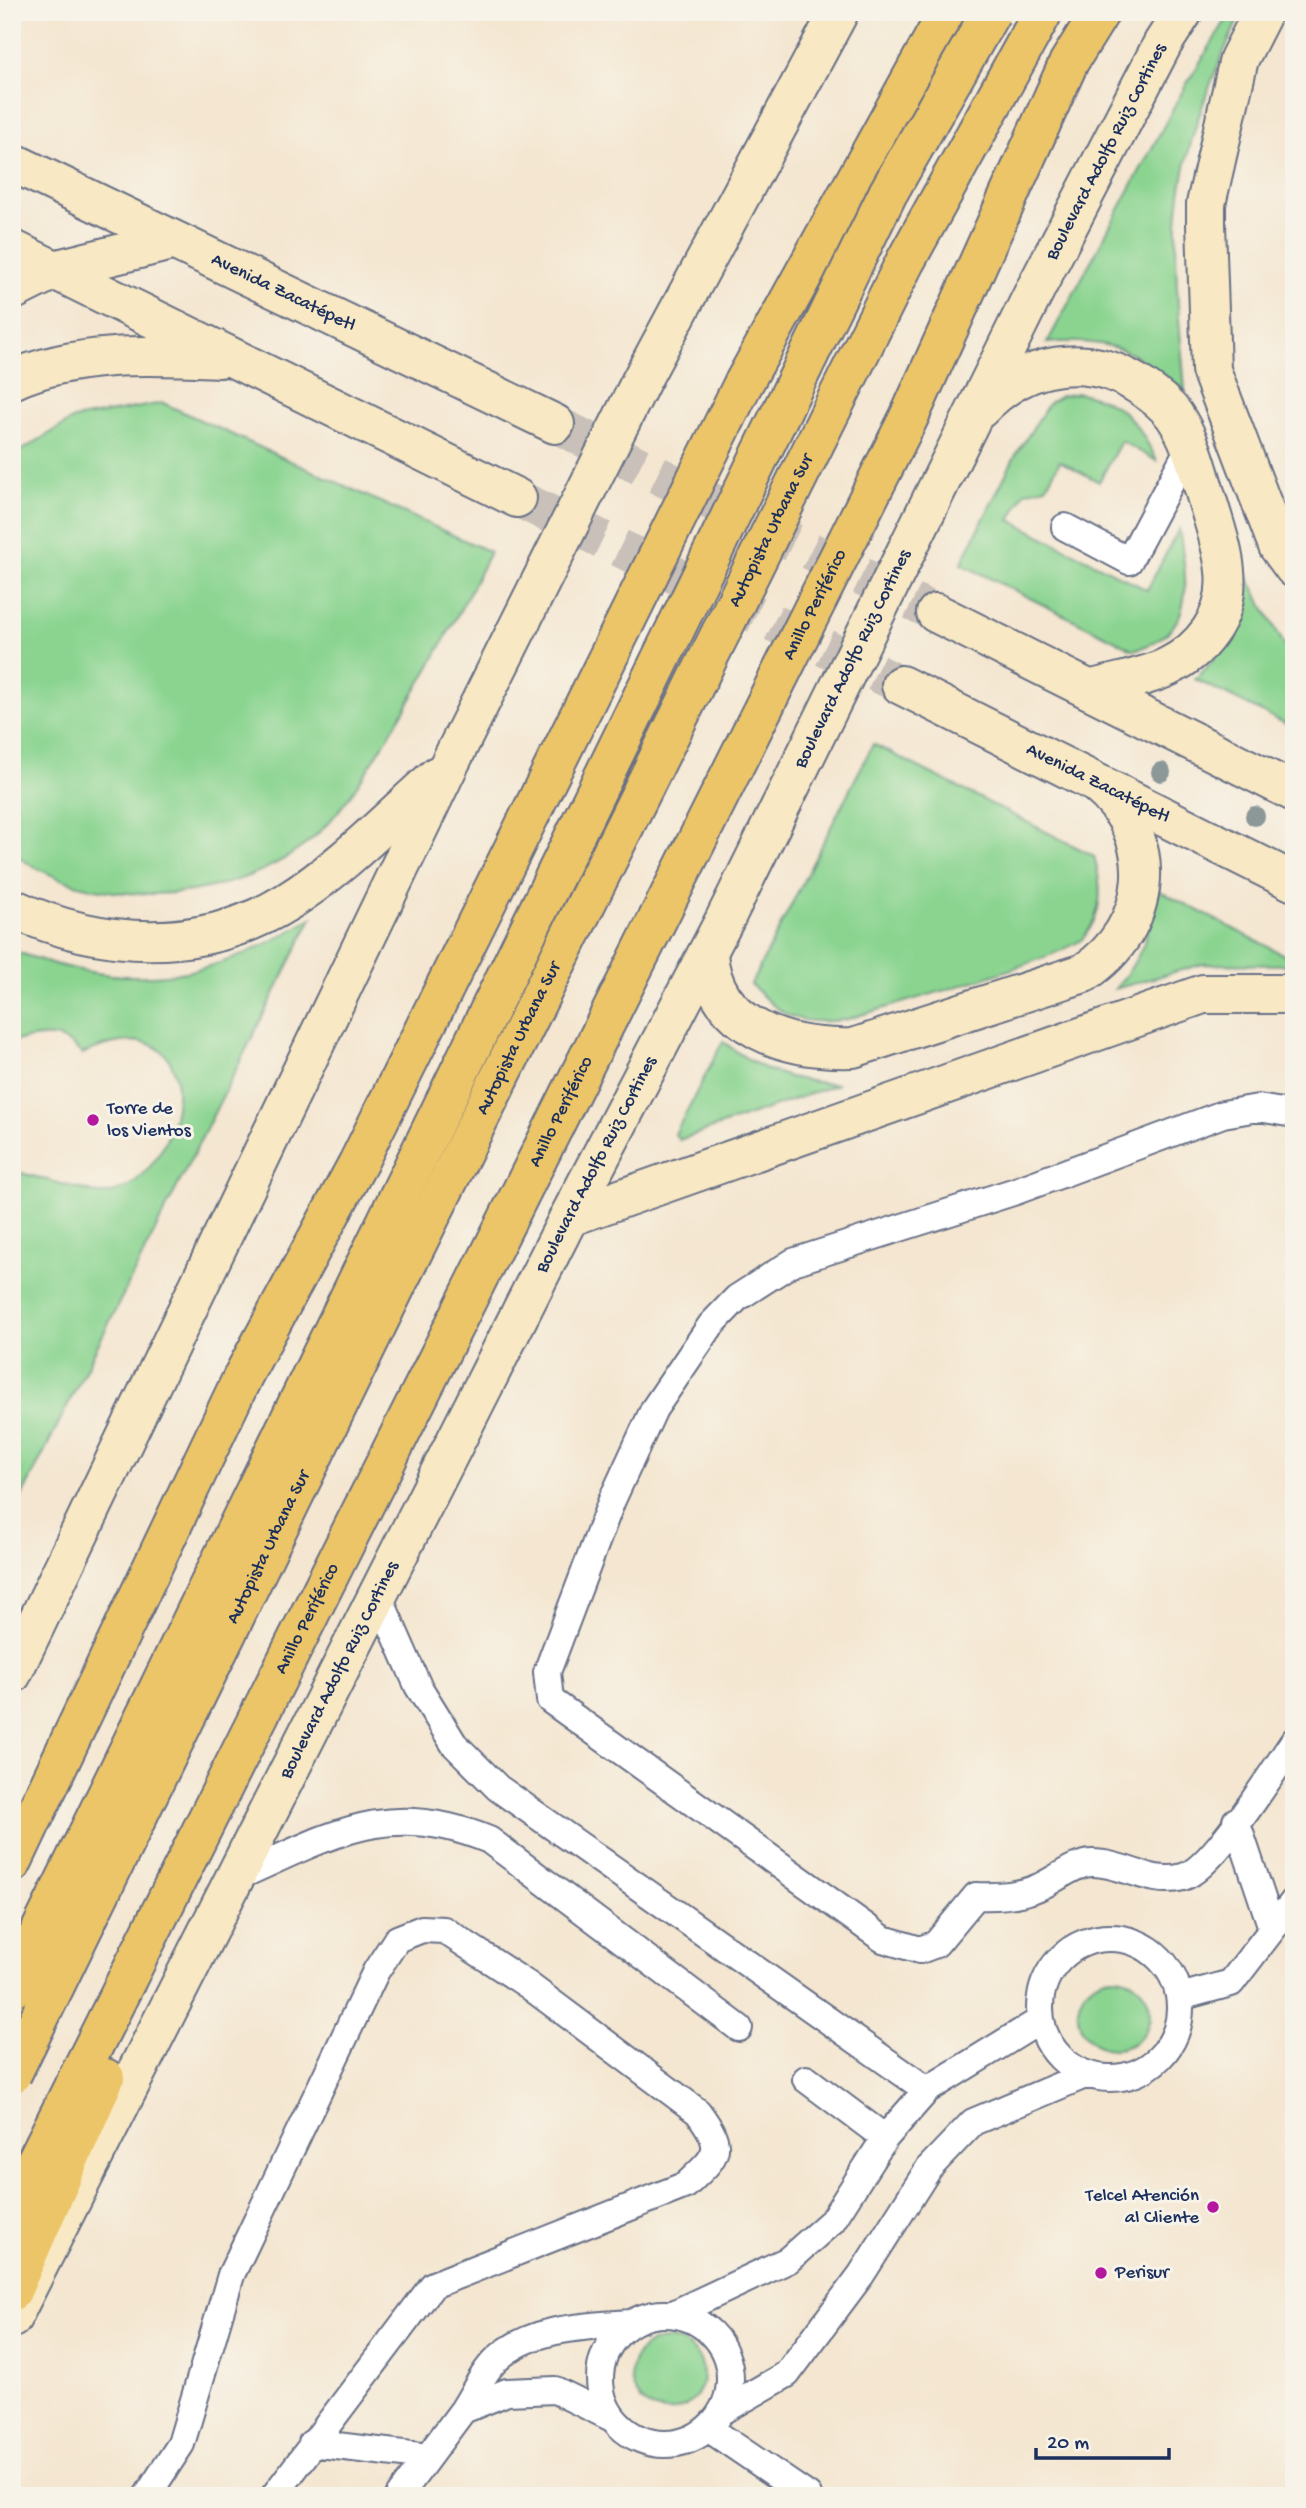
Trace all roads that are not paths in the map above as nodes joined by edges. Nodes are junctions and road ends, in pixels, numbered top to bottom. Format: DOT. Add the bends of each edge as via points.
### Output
graph roads {
  1 [pos="839,12"];
  2 [pos="948,12"];
  3 [pos="991,12"];
  4 [pos="1043,12"];
  5 [pos="1100,12"];
  6 [pos="1182,12"];
  7 [pos="1263,12"];
  8 [pos="12,162"];
  9 [pos="171,241"];
  10 [pos="12,249"];
  11 [pos="54,270"];
  12 [pos="12,291"];
  13 [pos="233,359"];
  14 [pos="12,380"];
  15 [pos="971,419"];
  16 [pos="555,424"];
  17 [pos="1190,446"];
  18 [pos="517,498"];
  19 [pos="1065,527"];
  20 [pos="1294,569"];
  21 [pos="936,613"];
  22 [pos="901,685"];
  23 [pos="1090,690"];
  24 [pos="449,765"];
  25 [pos="1097,783"];
  26 [pos="1294,792"];
  27 [pos="1294,882"];
  28 [pos="12,908"];
  29 [pos="708,954"];
  30 [pos="1294,994"];
  31 [pos="1294,1114"];
  32 [pos="569,1217"];
  33 [pos="378,1595"];
  34 [pos="12,1674"];
  35 [pos="272,1695"];
  36 [pos="1294,1741"];
  37 [pos="1236,1821"];
  38 [pos="12,1863"];
  39 [pos="235,1878"];
  40 [pos="1294,1901"];
  41 [pos="1272,1928"];
  42 [pos="12,1989"];
  43 [pos="1180,1997"];
  44 [pos="1041,2020"];
  45 [pos="739,2028"];
  46 [pos="12,2074"];
  47 [pos="1085,2075"];
  48 [pos="806,2079"];
  49 [pos="927,2090"];
  50 [pos="885,2138"];
  51 [pos="12,2208"];
  52 [pos="12,2291"];
  53 [pos="673,2314"];
  54 [pos="12,2318"];
  55 [pos="631,2323"];
  56 [pos="463,2410"];
  57 [pos="612,2418"];
  58 [pos="715,2420"];
  59 [pos="312,2443"];
  60 [pos="428,2457"];
  61 [pos="147,2496"];
  62 [pos="274,2496"];
  63 [pos="399,2496"];
  64 [pos="808,2496"];
  1 -- 24 [label="main road" via="642,379"];
  2 -- 38 [label="highway" via="741,388 358,1163 244,1374"];
  3 -- 42 [label="highway, Autopista Urbana Sur, bridge" via="876,218"];
  4 -- 46 [label="highway, Autopista Urbana Sur, bridge" via="898,274 397,1282"];
  5 -- 35 [label="highway, Anillo Periférico" via="1069,62 909,417"];
  6 -- 15 [label="main road, Boulevard Adolfo Ruiz Cortines"];
  7 -- 20 [label="main road" via="1239,59 1206,204 1211,370 1278,546"];
  8 -- 9 [label="main road, Avenida Zacatépetl"];
  9 -- 11 [label="main road"];
  9 -- 16 [label="main road, Avenida Zacatépetl"];
  10 -- 11 [label="main road"];
  11 -- 12 [label="main road"];
  11 -- 13 [label="main road"];
  13 -- 14 [label="main road" via="158,356 61,362"];
  13 -- 18 [label="main road"];
  15 -- 17 [label="main road" via="1009,384 1048,368 1087,364 1132,381 1154,396 1173,414"];
  15 -- 29 [label="main road, Boulevard Adolfo Ruiz Cortines"];
  17 -- 19 [label="lane" via="1129,561"];
  17 -- 23 [label="main road" via="1225,559 1225,597 1219,615 1200,643 1171,666 1135,681"];
  21 -- 23 [label="main road"];
  22 -- 25 [label="main road, Avenida Zacatépetl"];
  23 -- 26 [label="main road"];
  24 -- 28 [label="main road" via="317,882 285,903 221,931 158,942 118,940 78,932"];
  24 -- 34 [label="main road"];
  25 -- 27 [label="main road, Avenida Zacatépetl"];
  25 -- 29 [label="main road" via="1116,800 1130,823 1139,848 1140,876 1137,903 1122,939 1084,974 853,1048 825,1049 773,1037 736,1015 714,986"];
  29 -- 32 [label="main road, Boulevard Adolfo Ruiz Cortines"];
  30 -- 32 [label="main road" via="1203,994"];
  31 -- 37 [label="lane" via="1258,1108 1223,1114 1016,1191 793,1262 737,1298 711,1325 654,1409 612,1500 547,1672 550,1700 883,1939 919,1950 936,1944 976,1896 1007,1897 1092,1863 1151,1878 1183,1877 1208,1860"];
  32 -- 33 [label="main road, Boulevard Adolfo Ruiz Cortines"];
  33 -- 39 [label="main road, Boulevard Adolfo Ruiz Cortines"];
  33 -- 49 [label="lane" via="418,1686 454,1744 498,1788"];
  35 -- 51 [label="highway, Anillo Periférico"];
  35 -- 52 [label="highway"];
  36 -- 37 [label="lane"];
  37 -- 41 [label="lane"];
  39 -- 45 [label="lane" via="341,1832 393,1819 459,1828 489,1840"];
  39 -- 54 [label="main road, Boulevard Adolfo Ruiz Cortines"];
  40 -- 41 [label="lane"];
  41 -- 43 [label="lane" via="1231,1983"];
  43 -- 44 [label="lane" via="1173,1974 1159,1957 1120,1938 1098,1939 1060,1959 1047,1978"];
  43 -- 47 [label="lane" via="1180,2022 1155,2064 1133,2075 1109,2079"];
  44 -- 47 [label="lane" via="1056,2052"];
  44 -- 49 [label="lane"];
  47 -- 58 [label="lane" via="973,2122 929,2168 861,2275 787,2374"];
  48 -- 50 [label="lane"];
  49 -- 50 [label="lane"];
  50 -- 53 [label="lane" via="832,2221 788,2260"];
  53 -- 55 [label="lane"];
  53 -- 58 [label="lane" via="693,2320 723,2349 730,2370 729,2391"];
  55 -- 56 [label="lane" via="582,2326 531,2338 495,2360"];
  55 -- 57 [label="lane" via="614,2338 604,2357 601,2389"];
  56 -- 57 [label="lane" via="507,2392 555,2390"];
  56 -- 60 [label="lane"];
  57 -- 58 [label="lane" via="637,2438 668,2445 689,2440"];
  58 -- 64 [label="lane"];
  59 -- 60 [label="lane"];
  59 -- 61 [label="lane" via="433,2285 686,2185 712,2161 717,2146 698,2112 528,1985 444,1930 422,1929 397,1939 376,1971 231,2275 181,2444"];
  59 -- 62 [label="lane"];
  60 -- 63 [label="lane"];
}
